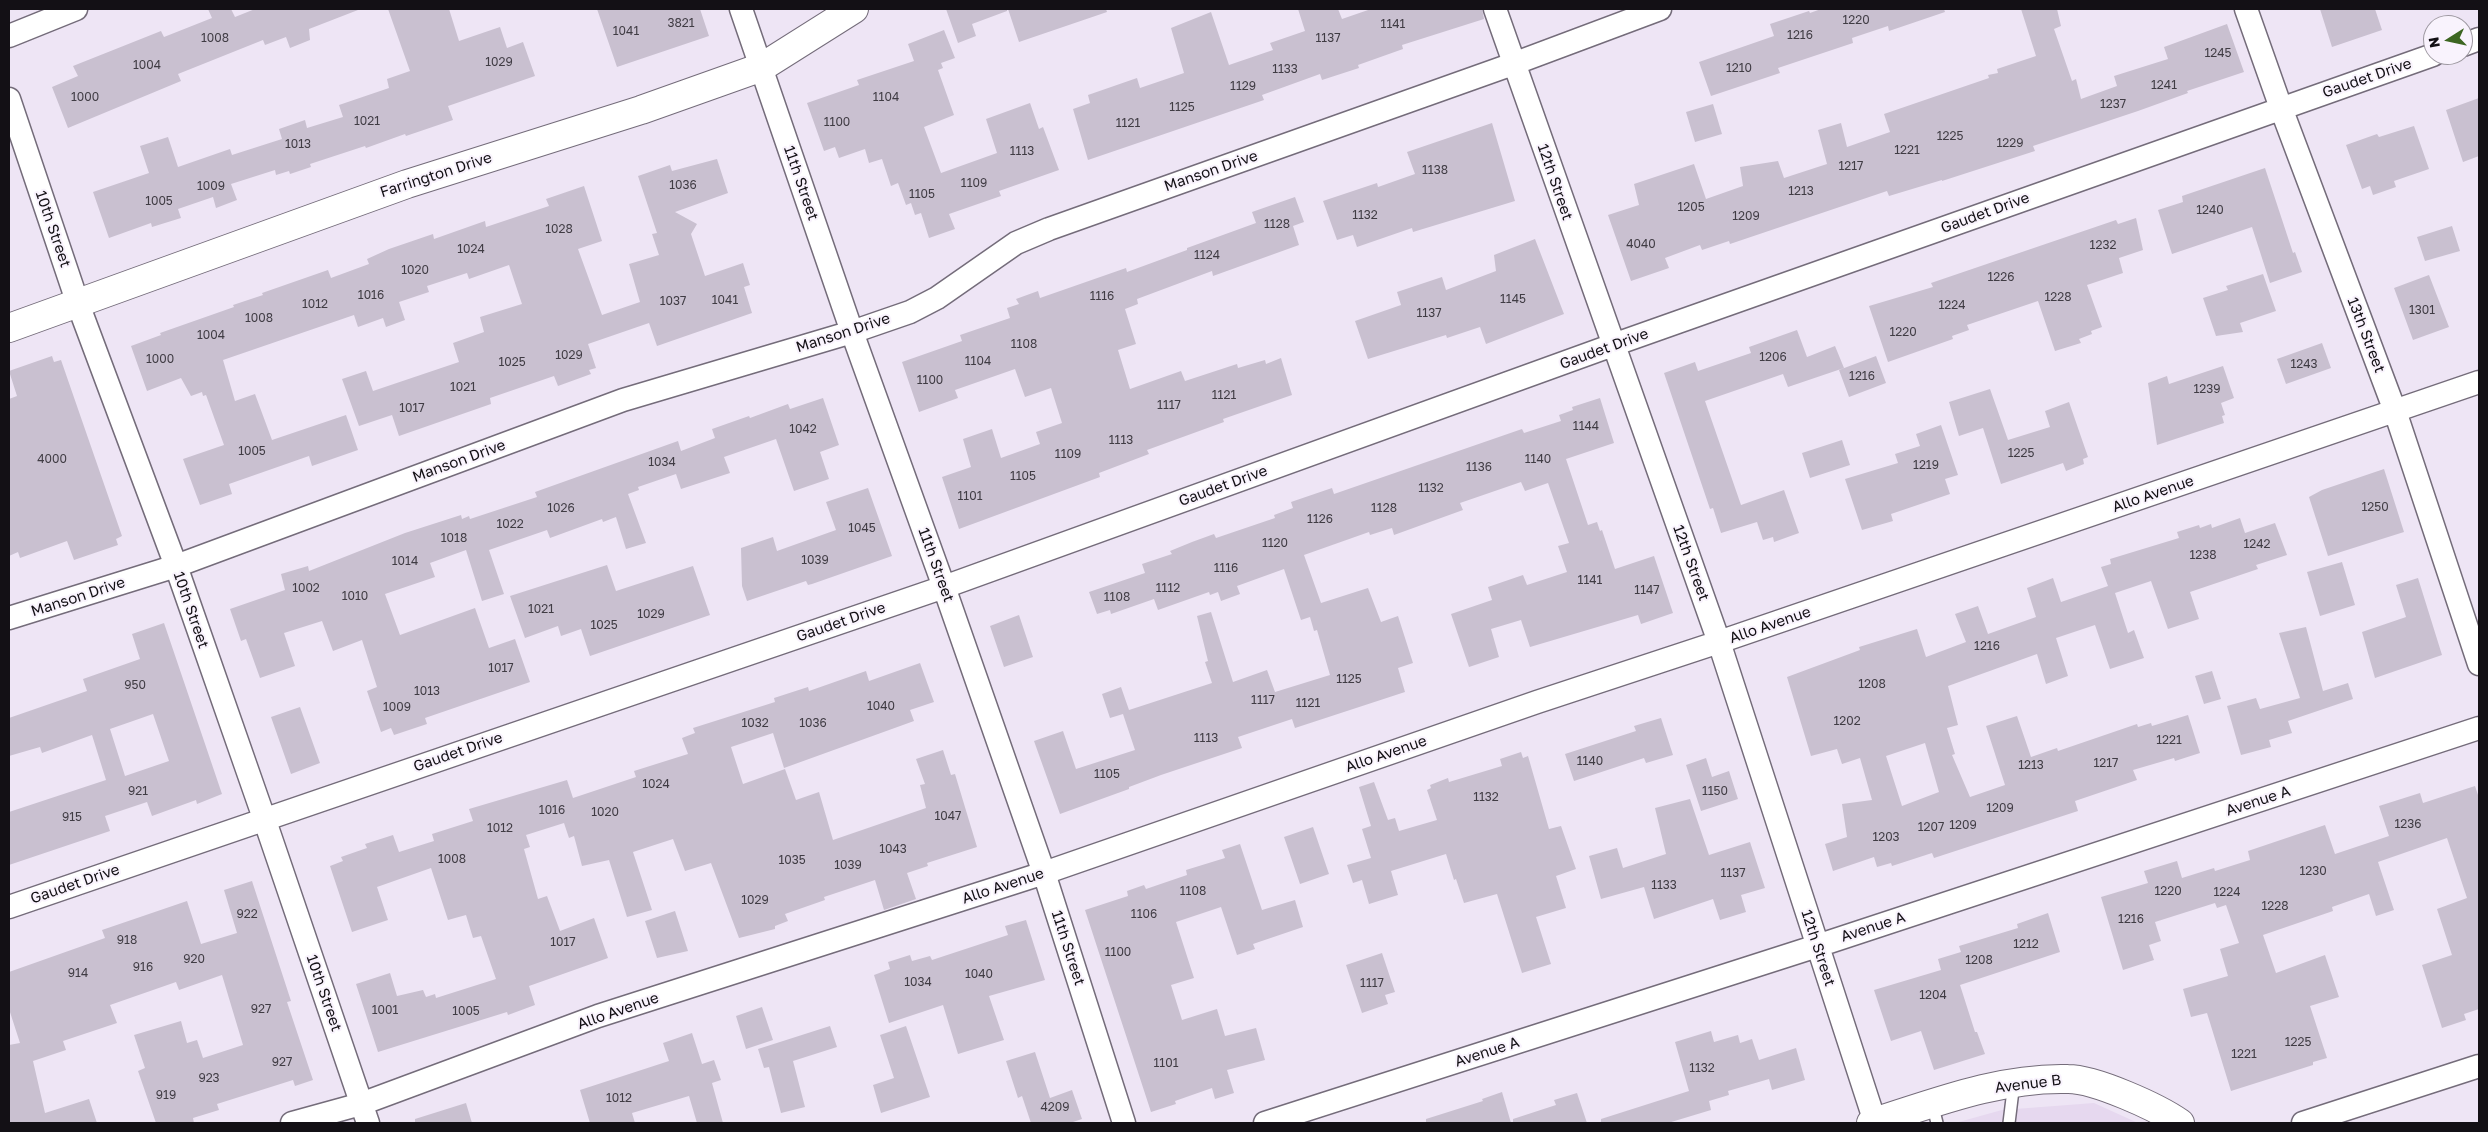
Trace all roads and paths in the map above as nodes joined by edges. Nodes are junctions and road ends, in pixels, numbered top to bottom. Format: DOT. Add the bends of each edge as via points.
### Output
graph roads {
  1 [pos="76,9"];
  2 [pos="741,9"];
  3 [pos="854,9"];
  4 [pos="1495,9"];
  5 [pos="1660,9"];
  6 [pos="2246,9"];
  7 [pos="9,36"];
  8 [pos="2423,58"];
  9 [pos="1514,64"];
  10 [pos="762,68"];
  11 [pos="9,99"];
  12 [pos="2280,108"];
  13 [pos="78,304"];
  14 [pos="9,328"];
  15 [pos="852,332"];
  16 [pos="1613,345"];
  17 [pos="2479,382"];
  18 [pos="2395,411"];
  19 [pos="176,566"];
  20 [pos="944,587"];
  21 [pos="9,618"];
  22 [pos="1719,642"];
  23 [pos="2479,664"];
  24 [pos="2479,728"];
  25 [pos="264,818"];
  26 [pos="1044,873"];
  27 [pos="9,907"];
  28 [pos="1817,946"];
  29 [pos="2479,1066"];
  30 [pos="2014,1082"];
  31 [pos="1934,1113"];
  32 [pos="364,1114"];
  33 [pos="292,1123"];
  34 [pos="1124,1123"];
  35 [pos="1265,1123"];
  36 [pos="1874,1123"];
  37 [pos="2009,1123"];
  38 [pos="2180,1123"];
  39 [pos="2303,1123"];
  1 -- 7 [label="street"];
  2 -- 10 [label="street, 11th Street"];
  3 -- 10 [label="street, Farrington Drive"];
  4 -- 9 [label="street, 12th Street"];
  5 -- 9 [label="street, Manson Drive"];
  6 -- 12 [label="street, 13th Street"];
  8 -- 12 [label="street, Gaudet Drive"];
  9 -- 15 [label="street, Manson Drive" via="1016,242 937,298 910,312"];
  9 -- 16 [label="street, 12th Street"];
  10 -- 13 [label="street, Farrington Drive" via="407,184"];
  10 -- 15 [label="street, 11th Street"];
  11 -- 13 [label="street, 10th Street"];
  12 -- 16 [label="street, Gaudet Drive"];
  12 -- 18 [label="street, 13th Street"];
  13 -- 14 [label="street, Farrington Drive"];
  13 -- 19 [label="street, 10th Street"];
  15 -- 19 [label="street, Manson Drive" via="623,400"];
  15 -- 20 [label="street, 11th Street"];
  16 -- 20 [label="street, Gaudet Drive"];
  16 -- 22 [label="street, 12th Street"];
  17 -- 18 [label="street, Allo Avenue"];
  18 -- 22 [label="street, Allo Avenue"];
  18 -- 23 [label="street, 13th Street"];
  19 -- 21 [label="street, Manson Drive"];
  19 -- 25 [label="street, 10th Street"];
  20 -- 25 [label="street, Gaudet Drive"];
  20 -- 26 [label="street, 11th Street"];
  22 -- 26 [label="street, Allo Avenue"];
  22 -- 28 [label="street, 12th Street"];
  24 -- 28 [label="street, Avenue A"];
  25 -- 27 [label="street, Gaudet Drive"];
  25 -- 32 [label="street, 10th Street"];
  26 -- 32 [label="street, Allo Avenue" via="598,1016"];
  26 -- 34 [label="street, 11th Street"];
  28 -- 35 [label="street, Avenue A"];
  28 -- 36 [label="street, 12th Street"];
  29 -- 39 [label="street"];
  30 -- 31 [label="street, Avenue B"];
  30 -- 37 [label="lane"];
  30 -- 38 [label="street, Avenue B" via="2069,1079 2125,1094"];
  31 -- 36 [label="street, Avenue B"];
  32 -- 33 [label="street, Allo Avenue"];
}
